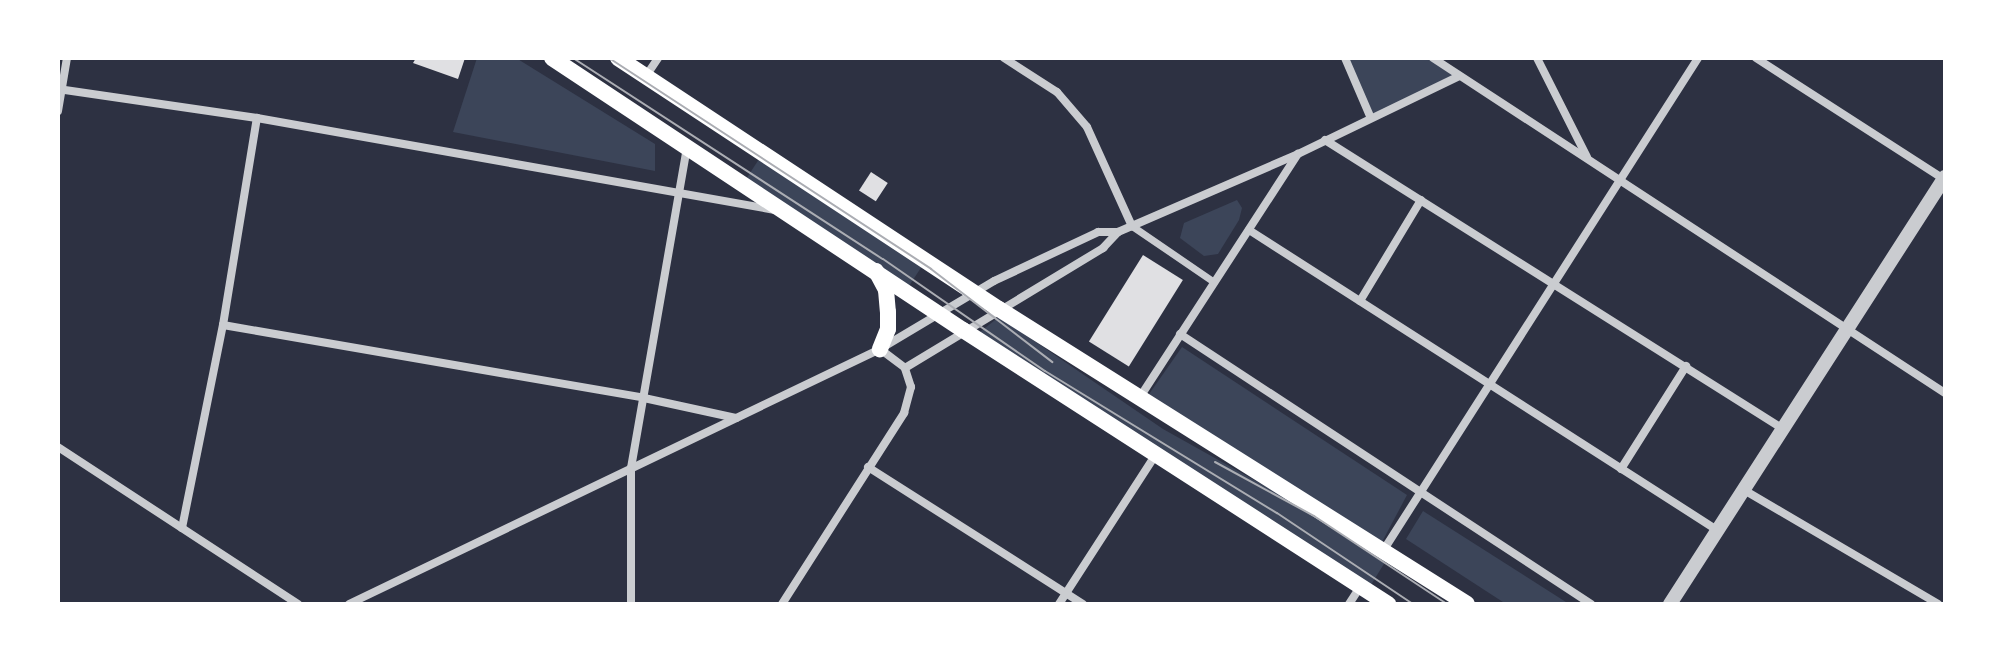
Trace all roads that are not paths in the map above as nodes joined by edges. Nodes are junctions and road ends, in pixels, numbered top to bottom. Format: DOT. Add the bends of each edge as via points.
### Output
graph roads {
  1 [pos="67,58"];
  2 [pos="552,58"];
  3 [pos="618,58"];
  4 [pos="658,58"];
  5 [pos="1004,58"];
  6 [pos="1345,58"];
  7 [pos="1433,58"];
  8 [pos="1537,58"];
  9 [pos="1698,58"];
  10 [pos="1756,58"];
  11 [pos="646,76"];
  12 [pos="1459,76"];
  13 [pos="60,89"];
  14 [pos="58,111"];
  15 [pos="1370,116"];
  16 [pos="257,118"];
  17 [pos="1325,140"];
  18 [pos="687,146"];
  19 [pos="1298,154"];
  20 [pos="1588,160"];
  21 [pos="1945,179"];
  22 [pos="1620,180"];
  23 [pos="678,194"];
  24 [pos="1421,200"];
  25 [pos="786,212"];
  26 [pos="1132,226"];
  27 [pos="1249,230"];
  28 [pos="1118,232"];
  29 [pos="876,270"];
  30 [pos="1214,282"];
  31 [pos="1554,284"];
  32 [pos="975,292"];
  33 [pos="1360,301"];
  34 [pos="999,309"];
  35 [pos="940,315"];
  36 [pos="223,325"];
  37 [pos="1847,329"];
  38 [pos="963,330"];
  39 [pos="1180,334"];
  40 [pos="880,349"];
  41 [pos="1686,366"];
  42 [pos="905,368"];
  43 [pos="1489,385"];
  44 [pos="1945,393"];
  45 [pos="644,398"];
  46 [pos="1139,398"];
  47 [pos="736,418"];
  48 [pos="1783,429"];
  49 [pos="58,447"];
  50 [pos="1156,454"];
  51 [pos="868,467"];
  52 [pos="631,468"];
  53 [pos="1621,469"];
  54 [pos="1422,490"];
  55 [pos="1744,490"];
  56 [pos="182,528"];
  57 [pos="1717,530"];
  58 [pos="1383,551"];
  59 [pos="1360,586"];
  60 [pos="1066,593"];
  61 [pos="1942,603"];
  62 [pos="298,604"];
  63 [pos="349,604"];
  64 [pos="631,604"];
  65 [pos="783,604"];
  66 [pos="1059,604"];
  67 [pos="1083,604"];
  68 [pos="1349,604"];
  69 [pos="1388,604"];
  70 [pos="1467,604"];
  71 [pos="1591,604"];
  72 [pos="1670,604"];
  1 -- 13 [label="street"];
  2 -- 18 [label="main road"];
  3 -- 11 [label="main road"];
  4 -- 11 [label="street"];
  5 -- 26 [label="street" via="1057,92 1087,127"];
  6 -- 15 [label="street"];
  7 -- 12 [label="street"];
  8 -- 20 [label="street"];
  9 -- 22 [label="street"];
  10 -- 21 [label="street"];
  11 -- 32 [label="main road"];
  12 -- 15 [label="street"];
  12 -- 20 [label="street"];
  13 -- 14 [label="street"];
  13 -- 16 [label="street"];
  15 -- 17 [label="street"];
  16 -- 23 [label="street"];
  16 -- 36 [label="street"];
  17 -- 19 [label="street"];
  17 -- 24 [label="street"];
  18 -- 23 [label="street"];
  18 -- 25 [label="main road"];
  19 -- 26 [label="street"];
  19 -- 27 [label="street"];
  20 -- 22 [label="street"];
  21 -- 37 [label="street"];
  22 -- 31 [label="street"];
  22 -- 37 [label="street"];
  23 -- 25 [label="street"];
  23 -- 45 [label="street"];
  24 -- 31 [label="street"];
  24 -- 33 [label="street"];
  25 -- 29 [label="main road"];
  26 -- 28 [label="street"];
  26 -- 30 [label="street"];
  27 -- 30 [label="street"];
  27 -- 33 [label="street"];
  28 -- 32 [label="street" via="1098,232"];
  28 -- 34 [label="street" via="1103,248"];
  29 -- 35 [label="main road"];
  29 -- 40 [label="main road" via="886,290 888,312"];
  30 -- 39 [label="street"];
  31 -- 41 [label="street"];
  31 -- 43 [label="street"];
  32 -- 34 [label="main road"];
  32 -- 35 [label="street"];
  33 -- 43 [label="street"];
  34 -- 38 [label="street"];
  34 -- 46 [label="main road"];
  35 -- 38 [label="main road"];
  35 -- 40 [label="street"];
  36 -- 45 [label="street"];
  36 -- 56 [label="street"];
  37 -- 44 [label="street"];
  37 -- 48 [label="street"];
  38 -- 42 [label="street"];
  38 -- 50 [label="main road"];
  39 -- 46 [label="street"];
  39 -- 54 [label="street"];
  40 -- 42 [label="street"];
  40 -- 47 [label="street"];
  41 -- 48 [label="street"];
  41 -- 53 [label="street"];
  42 -- 51 [label="street" via="910,401"];
  43 -- 53 [label="street"];
  43 -- 54 [label="street"];
  45 -- 47 [label="street"];
  45 -- 52 [label="street"];
  46 -- 58 [label="main road"];
  47 -- 52 [label="street"];
  48 -- 55 [label="street"];
  49 -- 56 [label="street"];
  50 -- 59 [label="main road"];
  50 -- 60 [label="street"];
  51 -- 60 [label="street"];
  51 -- 65 [label="street"];
  52 -- 63 [label="street"];
  52 -- 64 [label="street"];
  53 -- 57 [label="street"];
  54 -- 58 [label="street"];
  54 -- 71 [label="street"];
  55 -- 57 [label="street"];
  55 -- 61 [label="street"];
  56 -- 62 [label="street"];
  57 -- 72 [label="street"];
  58 -- 70 [label="main road"];
  59 -- 68 [label="street"];
  59 -- 69 [label="main road"];
  60 -- 66 [label="street"];
  60 -- 67 [label="street"];
}
